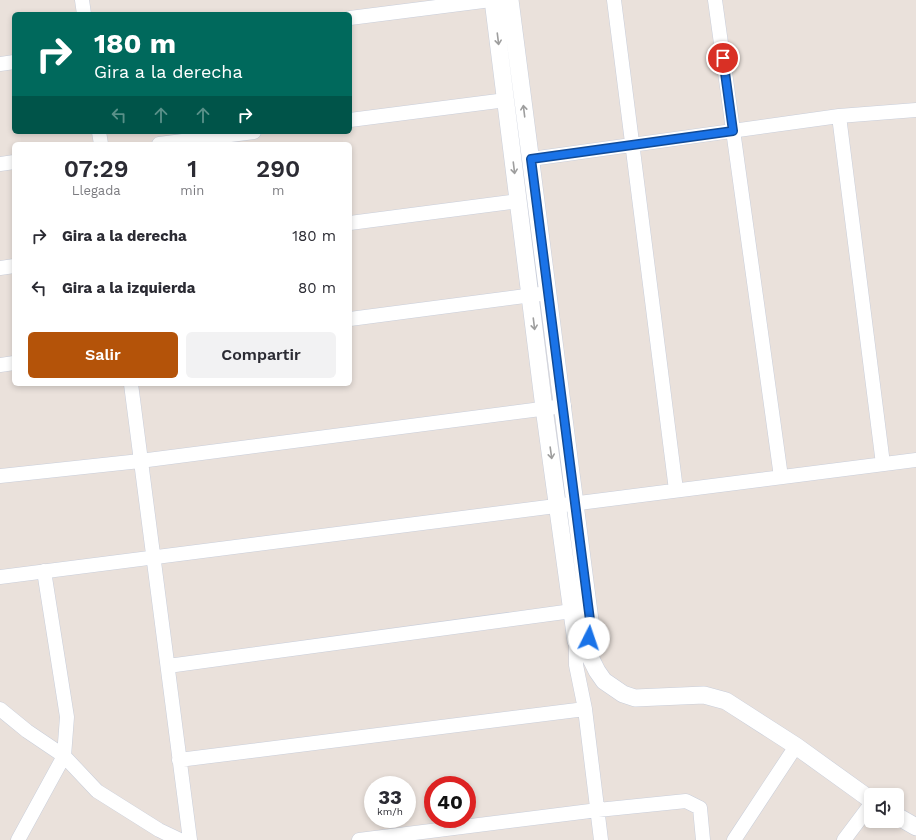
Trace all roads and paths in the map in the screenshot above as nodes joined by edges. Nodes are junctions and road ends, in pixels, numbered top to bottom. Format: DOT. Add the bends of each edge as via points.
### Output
graph roads {
  1 [pos="82,0"];
  2 [pos="492,0"];
  3 [pos="510,0"];
  4 [pos="614,0"];
  5 [pos="715,0"];
  6 [pos="84,12"];
  7 [pos="352,18"];
  8 [pos="12,62"];
  9 [pos="0,64"];
  10 [pos="506,100"];
  11 [pos="916,110"];
  12 [pos="839,116"];
  13 [pos="352,120"];
  14 [pos="733,131"];
  15 [pos="238,134"];
  16 [pos="175,142"];
  17 [pos="632,145"];
  18 [pos="531,159"];
  19 [pos="12,162"];
  20 [pos="0,164"];
  21 [pos="519,201"];
  22 [pos="352,223"];
  23 [pos="12,266"];
  24 [pos="0,268"];
  25 [pos="548,293"];
  26 [pos="531,295"];
  27 [pos="352,319"];
  28 [pos="12,363"];
  29 [pos="0,365"];
  30 [pos="131,386"];
  31 [pos="564,406"];
  32 [pos="544,408"];
  33 [pos="916,460"];
  34 [pos="140,461"];
  35 [pos="883,464"];
  36 [pos="0,476"];
  37 [pos="781,477"];
  38 [pos="676,490"];
  39 [pos="575,503"];
  40 [pos="558,506"];
  41 [pos="153,557"];
  42 [pos="44,571"];
  43 [pos="0,577"];
  44 [pos="572,611"];
  45 [pos="581,645"];
  46 [pos="168,666"];
  47 [pos="0,709"];
  48 [pos="585,709"];
  49 [pos="796,746"];
  50 [pos="64,756"];
  51 [pos="179,760"];
  52 [pos="864,795"];
  53 [pos="598,810"];
  54 [pos="864,813"];
  55 [pos="904,820"];
  56 [pos="916,827"];
  57 [pos="18,840"];
  58 [pos="180,840"];
  59 [pos="190,840"];
  60 [pos="359,840"];
  61 [pos="601,840"];
  62 [pos="703,840"];
  63 [pos="734,840"];
  64 [pos="844,840"];
  1 -- 6 [label="street"];
  2 -- 7 [label="street"];
  2 -- 10 [label="street, one-way"];
  18 -- 3 [label="street, one-way"];
  4 -- 17 [label="street"];
  5 -- 14 [label="street"];
  8 -- 9 [label="street"];
  10 -- 13 [label="street"];
  10 -- 21 [label="street, one-way"];
  11 -- 12 [label="street"];
  12 -- 14 [label="street"];
  12 -- 35 [label="street"];
  14 -- 17 [label="street"];
  14 -- 37 [label="street"];
  15 -- 16 [label="street"];
  17 -- 18 [label="street"];
  17 -- 38 [label="street"];
  18 -- 25 [label="street"];
  19 -- 20 [label="street"];
  21 -- 22 [label="street"];
  21 -- 26 [label="street"];
  23 -- 24 [label="street"];
  25 -- 26 [label="street"];
  25 -- 31 [label="street"];
  26 -- 27 [label="street"];
  26 -- 32 [label="street, one-way"];
  28 -- 29 [label="street"];
  30 -- 34 [label="street"];
  31 -- 32 [label="street"];
  31 -- 39 [label="street"];
  32 -- 34 [label="street"];
  32 -- 40 [label="street, one-way"];
  33 -- 35 [label="street"];
  34 -- 36 [label="street"];
  34 -- 41 [label="street"];
  35 -- 37 [label="street"];
  37 -- 38 [label="street"];
  38 -- 39 [label="street"];
  39 -- 40 [label="street"];
  39 -- 45 [label="street" via="591,628"];
  40 -- 41 [label="street"];
  40 -- 44 [label="street"];
  41 -- 42 [label="street"];
  41 -- 46 [label="street"];
  42 -- 43 [label="street"];
  42 -- 50 [label="street" via="67,717"];
  44 -- 45 [label="street"];
  44 -- 46 [label="street"];
  45 -- 48 [label="street" via="576,665"];
  45 -- 49 [label="street" via="604,681 623,694 635,698 695,695 714,697 737,706"];
  46 -- 51 [label="street"];
  47 -- 50 [label="street"];
  48 -- 51 [label="street"];
  48 -- 53 [label="street"];
  49 -- 52 [label="street"];
  49 -- 63 [label="street"];
  50 -- 57 [label="street"];
  50 -- 58 [label="street" via="97,791 159,830"];
  51 -- 59 [label="street"];
  53 -- 60 [label="street"];
  53 -- 61 [label="street"];
  53 -- 62 [label="street" via="686,801 700,808"];
  54 -- 64 [label="street"];
  55 -- 56 [label="street"];
}
